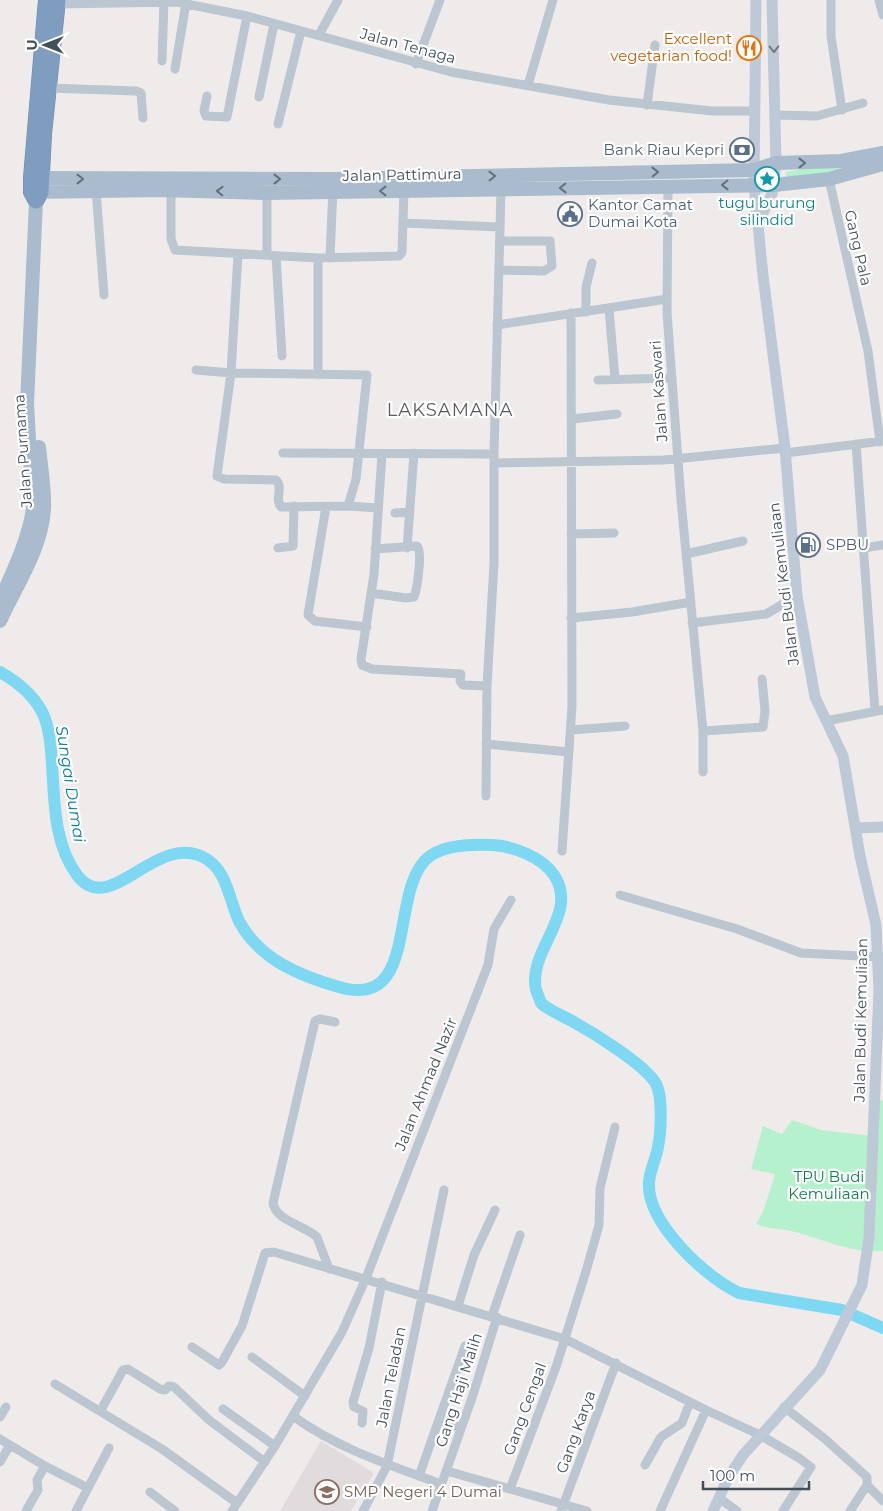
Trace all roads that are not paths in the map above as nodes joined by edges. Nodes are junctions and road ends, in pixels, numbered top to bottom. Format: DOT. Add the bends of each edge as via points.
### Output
graph roads {
  1 [pos="338,0"];
  2 [pos="440,0"];
  3 [pos="553,0"];
  4 [pos="756,0"];
  5 [pos="772,0"];
  6 [pos="831,0"];
  7 [pos="879,0"];
  8 [pos="54,1"];
  9 [pos="164,1"];
  10 [pos="180,2"];
  11 [pos="883,15"];
  12 [pos="247,16"];
  13 [pos="274,24"];
  14 [pos="301,31"];
  15 [pos="318,35"];
  16 [pos="655,45"];
  17 [pos="162,61"];
  18 [pos="416,64"];
  19 [pos="174,69"];
  20 [pos="528,85"];
  21 [pos="49,88"];
  22 [pos="208,96"];
  23 [pos="260,97"];
  24 [pos="863,103"];
  25 [pos="647,105"];
  26 [pos="753,110"];
  27 [pos="842,110"];
  28 [pos="775,115"];
  29 [pos="143,118"];
  30 [pos="278,124"];
  31 [pos="883,153"];
  32 [pos="776,163"];
  33 [pos="883,164"];
  34 [pos="754,170"];
  35 [pos="829,179"];
  36 [pos="754,184"];
  37 [pos="333,185"];
  38 [pos="774,185"];
  39 [pos="668,186"];
  40 [pos="36,188"];
  41 [pos="96,190"];
  42 [pos="171,190"];
  43 [pos="501,190"];
  44 [pos="404,191"];
  45 [pos="267,193"];
  46 [pos="403,223"];
  47 [pos="758,225"];
  48 [pos="500,226"];
  49 [pos="500,241"];
  50 [pos="238,254"];
  51 [pos="271,256"];
  52 [pos="318,258"];
  53 [pos="330,258"];
  54 [pos="592,263"];
  55 [pos="500,270"];
  56 [pos="104,295"];
  57 [pos="667,299"];
  58 [pos="609,309"];
  59 [pos="586,312"];
  60 [pos="571,313"];
  61 [pos="497,325"];
  62 [pos="282,356"];
  63 [pos="196,370"];
  64 [pos="231,373"];
  65 [pos="318,375"];
  66 [pos="615,378"];
  67 [pos="671,378"];
  68 [pos="598,380"];
  69 [pos="617,414"];
  70 [pos="572,419"];
  71 [pos="881,441"];
  72 [pos="856,444"];
  73 [pos="785,450"];
  74 [pos="283,453"];
  75 [pos="414,453"];
  76 [pos="358,454"];
  77 [pos="382,454"];
  78 [pos="494,458"];
  79 [pos="677,459"];
  80 [pos="571,462"];
  81 [pos="294,506"];
  82 [pos="348,506"];
  83 [pos="326,507"];
  84 [pos="378,511"];
  85 [pos="410,512"];
  86 [pos="614,533"];
  87 [pos="571,534"];
  88 [pos="31,539"];
  89 [pos="743,540"];
  90 [pos="883,545"];
  91 [pos="278,548"];
  92 [pos="407,548"];
  93 [pos="863,548"];
  94 [pos="375,549"];
  95 [pos="686,554"];
  96 [pos="371,593"];
  97 [pos="797,596"];
  98 [pos="0,601"];
  99 [pos="691,602"];
  100 [pos="571,618"];
  101 [pos="0,621"];
  102 [pos="692,623"];
  103 [pos="367,627"];
  104 [pos="762,680"];
  105 [pos="487,686"];
  106 [pos="879,710"];
  107 [pos="826,721"];
  108 [pos="625,726"];
  109 [pos="571,730"];
  110 [pos="702,731"];
  111 [pos="486,744"];
  112 [pos="569,752"];
  113 [pos="703,772"];
  114 [pos="486,796"];
  115 [pos="883,827"];
  116 [pos="854,828"];
  117 [pos="562,851"];
  118 [pos="620,895"];
  119 [pos="511,900"];
  120 [pos="880,953"];
  121 [pos="335,1022"];
  122 [pos="879,1095"];
  123 [pos="616,1127"];
  124 [pos="444,1190"];
  125 [pos="495,1210"];
  126 [pos="520,1235"];
  127 [pos="329,1269"];
  128 [pos="366,1278"];
  129 [pos="382,1282"];
  130 [pos="422,1294"];
  131 [pos="458,1306"];
  132 [pos="494,1317"];
  133 [pos="565,1339"];
  134 [pos="465,1346"];
  135 [pos="192,1347"];
  136 [pos="252,1357"];
  137 [pos="616,1363"];
  138 [pos="55,1384"];
  139 [pos="305,1396"];
  140 [pos="690,1402"];
  141 [pos="6,1407"];
  142 [pos="784,1407"];
  143 [pos="223,1408"];
  144 [pos="101,1410"];
  145 [pos="706,1410"];
  146 [pos="293,1416"];
  147 [pos="0,1417"];
  148 [pos="440,1420"];
  149 [pos="362,1423"];
  150 [pos="461,1428"];
  151 [pos="760,1435"];
  152 [pos="0,1439"];
  153 [pos="10,1445"];
  154 [pos="276,1446"];
  155 [pos="109,1448"];
  156 [pos="0,1462"];
  157 [pos="265,1462"];
  158 [pos="645,1465"];
  159 [pos="44,1466"];
  160 [pos="387,1466"];
  161 [pos="447,1471"];
  162 [pos="419,1476"];
  163 [pos="442,1484"];
  164 [pos="867,1485"];
  165 [pos="88,1488"];
  166 [pos="510,1489"];
  167 [pos="150,1492"];
  168 [pos="719,1498"];
  169 [pos="883,1501"];
  170 [pos="234,1507"];
  171 [pos="562,1508"];
  172 [pos="26,1511"];
  173 [pos="76,1511"];
  174 [pos="175,1511"];
  175 [pos="363,1511"];
  176 [pos="432,1511"];
  177 [pos="587,1511"];
  178 [pos="660,1511"];
  179 [pos="713,1511"];
  180 [pos="738,1511"];
  181 [pos="783,1511"];
  182 [pos="850,1511"];
  1 -- 15 [label="street"];
  2 -- 18 [label="street"];
  3 -- 20 [label="street"];
  4 -- 26 [label="street, Jalan Budi Kemuliaan"];
  5 -- 28 [label="street, Jalan Budi Kemuliaan, one-way"];
  6 -- 27 [label="street" via="831,36"];
  7 -- 11 [label="street"];
  8 -- 9 [label="street, Jalan Tenaga"];
  8 -- 21 [label="highway"];
  8 -- 40 [label="highway"];
  9 -- 10 [label="street, Jalan Tenaga"];
  9 -- 17 [label="street"];
  10 -- 12 [label="street, Jalan Tenaga"];
  10 -- 19 [label="street"];
  12 -- 13 [label="street, Jalan Tenaga"];
  12 -- 22 [label="street" via="226,117 206,116 204,110"];
  13 -- 14 [label="street, Jalan Tenaga"];
  13 -- 23 [label="street"];
  14 -- 15 [label="street, Jalan Tenaga"];
  14 -- 30 [label="street"];
  15 -- 18 [label="street, Jalan Tenaga"];
  16 -- 25 [label="street"];
  18 -- 20 [label="street, Jalan Tenaga"];
  20 -- 25 [label="street, Jalan Tenaga"];
  21 -- 29 [label="street" via="136,91 142,97"];
  21 -- 40 [label="highway"];
  24 -- 27 [label="street"];
  25 -- 26 [label="street, Jalan Tenaga" via="712,111"];
  26 -- 34 [label="street, Jalan Budi Kemuliaan"];
  27 -- 28 [label="street" via="817,116"];
  28 -- 32 [label="street, Jalan Budi Kemuliaan"];
  32 -- 31 [label="main road, Jalan Pattimura, one-way" via="841,161"];
  32 -- 34 [label="main road, Jalan Pattimura"];
  32 -- 38 [label="street, Jalan Budi Kemuliaan"];
  33 -- 35 [label="main road, Jalan Pattimura"];
  34 -- 36 [label="street, Jalan Budi Kemuliaan"];
  37 -- 34 [label="main road, Jalan Pattimura, one-way"];
  35 -- 38 [label="main road, Jalan Pattimura"];
  35 -- 71 [label="street, Gang Pala" via="868,351"];
  36 -- 38 [label="main road, Jalan Pattimura"];
  36 -- 39 [label="main road, Jalan Pattimura, one-way"];
  36 -- 47 [label="street, Jalan Budi Kemuliaan"];
  40 -- 37 [label="main road, Jalan Pattimura, one-way"];
  44 -- 37 [label="main road, Jalan Pattimura, one-way"];
  37 -- 45 [label="main road, Jalan Pattimura"];
  37 -- 53 [label="street"];
  38 -- 47 [label="street, Jalan Budi Kemuliaan"];
  39 -- 43 [label="main road, Jalan Pattimura, one-way"];
  39 -- 57 [label="street, Jalan Kaswari"];
  40 -- 41 [label="main road, Jalan Pattimura"];
  40 -- 88 [label="main road, Jalan Purnama" via="27,404 33,508"];
  41 -- 42 [label="main road, Jalan Pattimura"];
  41 -- 56 [label="street"];
  45 -- 42 [label="main road, Jalan Pattimura, one-way"];
  42 -- 50 [label="street" via="175,250"];
  43 -- 44 [label="main road, Jalan Pattimura"];
  43 -- 48 [label="street"];
  44 -- 46 [label="street"];
  45 -- 51 [label="street"];
  46 -- 48 [label="street"];
  46 -- 53 [label="street" via="399,256"];
  47 -- 73 [label="street, Jalan Budi Kemuliaan"];
  48 -- 49 [label="street"];
  49 -- 55 [label="street"];
  49 -- 55 [label="street" via="550,242 552,266 544,271"];
  50 -- 51 [label="street"];
  50 -- 64 [label="street"];
  51 -- 52 [label="street"];
  51 -- 62 [label="street"];
  52 -- 53 [label="street"];
  52 -- 65 [label="street"];
  54 -- 59 [label="street" via="586,287"];
  55 -- 61 [label="street"];
  57 -- 58 [label="street"];
  57 -- 67 [label="street, Jalan Kaswari"];
  58 -- 59 [label="street"];
  58 -- 66 [label="street"];
  59 -- 60 [label="street"];
  60 -- 61 [label="street"];
  60 -- 70 [label="street"];
  61 -- 78 [label="street"];
  63 -- 64 [label="street"];
  64 -- 65 [label="street"];
  64 -- 81 [label="street" via="217,476 224,479 276,480 280,486 278,505"];
  65 -- 76 [label="street" via="367,375"];
  66 -- 67 [label="street"];
  66 -- 68 [label="street"];
  67 -- 79 [label="street, Jalan Kaswari"];
  69 -- 70 [label="street"];
  70 -- 80 [label="street"];
  71 -- 72 [label="street"];
  72 -- 73 [label="street"];
  72 -- 93 [label="street"];
  73 -- 79 [label="street"];
  73 -- 97 [label="street, Jalan Budi Kemuliaan"];
  74 -- 76 [label="street"];
  75 -- 77 [label="street"];
  75 -- 78 [label="street"];
  75 -- 85 [label="street"];
  76 -- 77 [label="street"];
  76 -- 82 [label="street" via="356,479"];
  77 -- 84 [label="street"];
  78 -- 80 [label="street"];
  78 -- 105 [label="street" via="494,563"];
  79 -- 80 [label="street"];
  79 -- 95 [label="street, Jalan Kaswari"];
  80 -- 87 [label="street"];
  81 -- 83 [label="street"];
  81 -- 91 [label="street" via="293,546"];
  82 -- 83 [label="street"];
  82 -- 84 [label="street"];
  83 -- 103 [label="street" via="308,615 315,621"];
  84 -- 85 [label="street"];
  84 -- 94 [label="street"];
  85 -- 92 [label="street"];
  86 -- 87 [label="street"];
  87 -- 100 [label="street"];
  88 -- 98 [label="main road"];
  88 -- 101 [label="main road"];
  89 -- 95 [label="street"];
  90 -- 93 [label="street"];
  92 -- 94 [label="street"];
  92 -- 96 [label="street" via="420,547 415,595 406,598"];
  93 -- 106 [label="street"];
  94 -- 96 [label="street"];
  95 -- 99 [label="street, Jalan Kaswari"];
  96 -- 103 [label="street"];
  97 -- 102 [label="street" via="766,614"];
  97 -- 107 [label="street, Jalan Budi Kemuliaan" via="812,688"];
  99 -- 100 [label="street"];
  99 -- 102 [label="street, Jalan Kaswari"];
  100 -- 109 [label="street"];
  102 -- 110 [label="street, Jalan Kaswari"];
  103 -- 105 [label="street" via="361,659 364,667 461,674 463,685"];
  104 -- 110 [label="street" via="763,727"];
  105 -- 111 [label="street"];
  106 -- 107 [label="street"];
  107 -- 116 [label="street, Jalan Budi Kemuliaan" via="843,756"];
  108 -- 109 [label="street"];
  109 -- 112 [label="street"];
  110 -- 113 [label="street, Jalan Kaswari"];
  111 -- 112 [label="street"];
  111 -- 114 [label="street"];
  112 -- 117 [label="street"];
  115 -- 116 [label="street"];
  116 -- 120 [label="street, Jalan Budi Kemuliaan"];
  118 -- 120 [label="street" via="737,928 801,952"];
  119 -- 128 [label="street, Jalan Ahmad Nazir" via="494,929 488,965"];
  120 -- 122 [label="street, Jalan Budi Kemuliaan"];
  121 -- 127 [label="street" via="315,1021 272,1203 279,1215 317,1236"];
  122 -- 142 [label="street, Jalan Budi Kemuliaan" via="869,1247 860,1288 820,1370"];
  123 -- 133 [label="street, Gang Cengal" via="600,1188 598,1225"];
  124 -- 130 [label="street, Jalan Teladan"];
  125 -- 131 [label="street" via="474,1255"];
  126 -- 132 [label="street, Gang Haji Malih"];
  127 -- 128 [label="street"];
  127 -- 135 [label="street" via="267,1252 242,1326 222,1362 219,1364"];
  128 -- 129 [label="street"];
  128 -- 139 [label="street, Jalan Ahmad Nazir" via="342,1332"];
  129 -- 130 [label="street"];
  129 -- 149 [label="street" via="369,1348 353,1402 354,1407 364,1414"];
  130 -- 131 [label="street"];
  130 -- 160 [label="street, Jalan Teladan"];
  131 -- 132 [label="street"];
  132 -- 133 [label="street"];
  132 -- 150 [label="street, Gang Haji Malih"];
  133 -- 137 [label="street"];
  133 -- 166 [label="street, Gang Cengal"];
  134 -- 148 [label="street"];
  136 -- 139 [label="street"];
  137 -- 140 [label="street"];
  137 -- 171 [label="street, Gang Karya"];
  138 -- 144 [label="street"];
  139 -- 146 [label="street, Jalan Ahmad Nazir"];
  140 -- 145 [label="street"];
  140 -- 158 [label="street" via="682,1423 661,1437"];
  141 -- 147 [label="street"];
  142 -- 151 [label="street, Jalan Budi Kemuliaan"];
  142 -- 164 [label="street" via="865,1474"];
  143 -- 154 [label="street"];
  144 -- 157 [label="street" via="123,1370 128,1369 160,1389 174,1387 210,1420"];
  144 -- 170 [label="street" via="162,1449"];
  145 -- 151 [label="street"];
  145 -- 178 [label="street"];
  146 -- 154 [label="street, Jalan Ahmad Nazir"];
  146 -- 160 [label="street" via="325,1437"];
  148 -- 150 [label="street"];
  148 -- 162 [label="street"];
  150 -- 161 [label="street, Gang Haji Malih"];
  151 -- 168 [label="street, Jalan Budi Kemuliaan" via="738,1462"];
  151 -- 181 [label="street" via="811,1467"];
  152 -- 153 [label="street"];
  153 -- 156 [label="street"];
  153 -- 159 [label="street"];
  154 -- 157 [label="street, Jalan Ahmad Nazir"];
  155 -- 165 [label="street"];
  157 -- 170 [label="street, Jalan Ahmad Nazir"];
  159 -- 165 [label="street"];
  159 -- 172 [label="street" via="37,1480 38,1490"];
  160 -- 162 [label="street"];
  160 -- 175 [label="street, Jalan Teladan"];
  161 -- 163 [label="street, Gang Haji Malih"];
  161 -- 166 [label="street"];
  162 -- 163 [label="street"];
  163 -- 176 [label="street, Gang Haji Malih"];
  164 -- 169 [label="street"];
  164 -- 182 [label="street"];
  165 -- 173 [label="street"];
  166 -- 171 [label="street"];
  167 -- 174 [label="street"];
  168 -- 179 [label="street, Jalan Budi Kemuliaan"];
  168 -- 180 [label="street"];
  171 -- 177 [label="street"];
}
